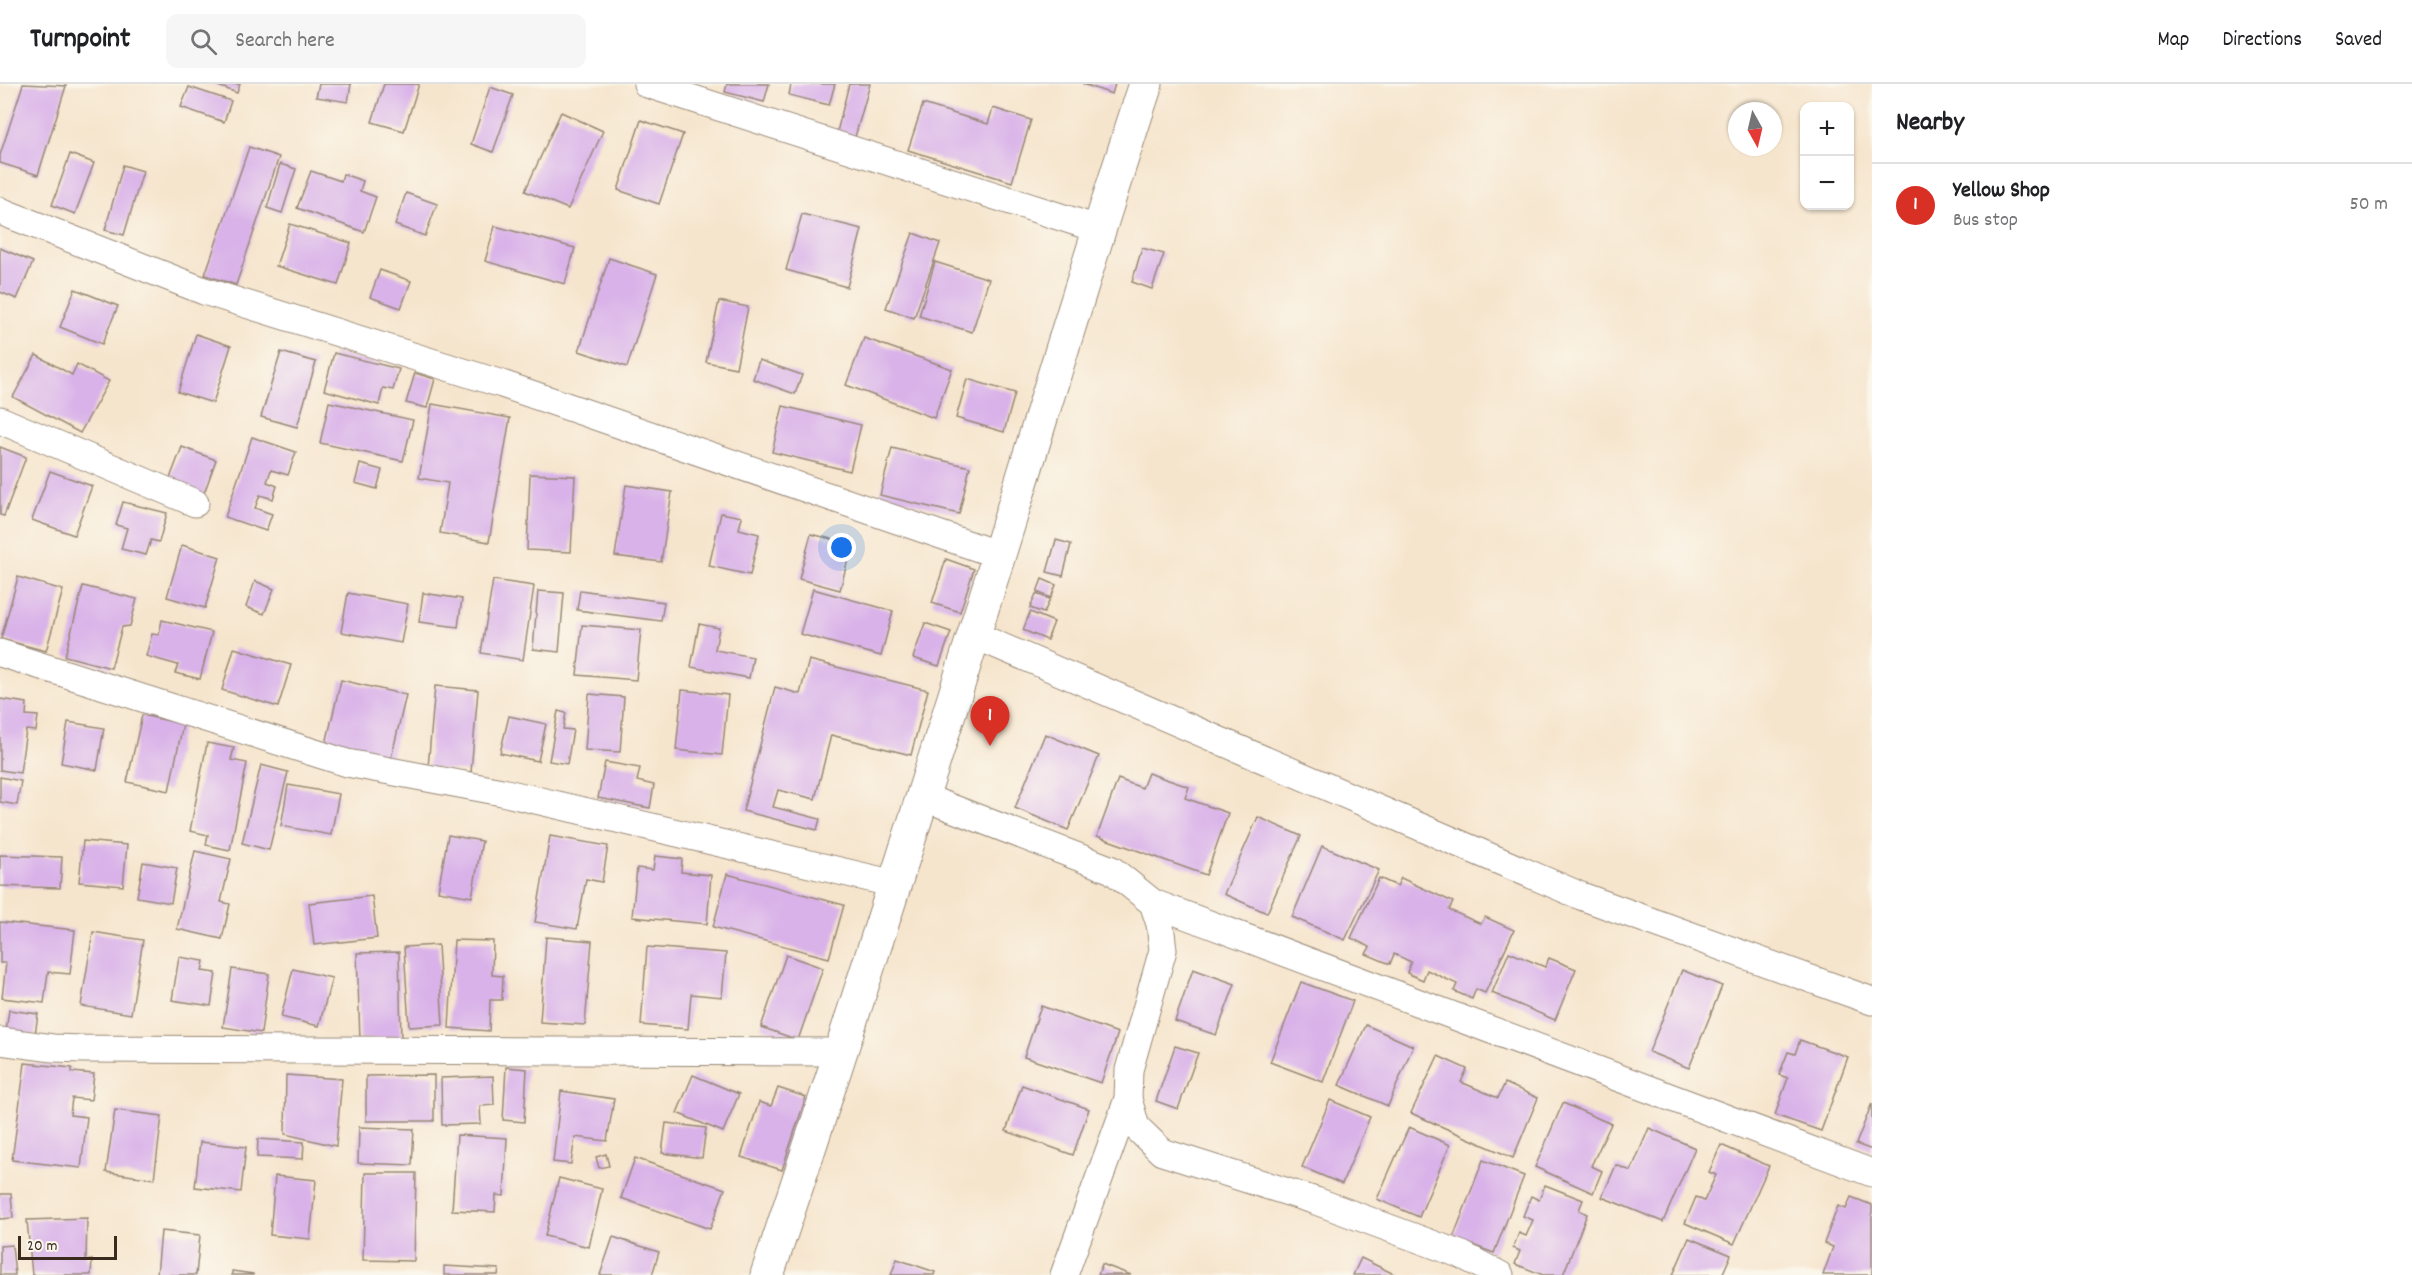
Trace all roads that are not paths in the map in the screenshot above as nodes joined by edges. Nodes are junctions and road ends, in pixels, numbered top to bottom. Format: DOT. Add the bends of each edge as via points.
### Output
graph roads {
  1 [pos="647,84"];
  2 [pos="1146,84"];
  3 [pos="0,211"];
  4 [pos="1098,229"];
  5 [pos="0,420"];
  6 [pos="195,503"];
  7 [pos="999,555"];
  8 [pos="974,635"];
  9 [pos="0,653"];
  10 [pos="923,797"];
  11 [pos="895,884"];
  12 [pos="1153,903"];
  13 [pos="1872,1001"];
  14 [pos="0,1041"];
  15 [pos="842,1052"];
  16 [pos="1128,1099"];
  17 [pos="1872,1173"];
  18 [pos="767,1275"];
  19 [pos="1064,1275"];
  20 [pos="1500,1275"];
  1 -- 4 [label="street"];
  2 -- 4 [label="street"];
  3 -- 7 [label="street" via="204,291 502,384"];
  4 -- 7 [label="street"];
  5 -- 6 [label="street"];
  7 -- 8 [label="street"];
  8 -- 10 [label="street"];
  8 -- 13 [label="street" via="1581,896"];
  9 -- 11 [label="street" via="347,763 502,792"];
  10 -- 11 [label="street"];
  10 -- 12 [label="street" via="1112,870"];
  11 -- 15 [label="street"];
  12 -- 16 [label="street" via="1163,950 1130,1070"];
  12 -- 17 [label="street"];
  14 -- 15 [label="street" via="84,1049"];
  15 -- 18 [label="street"];
  16 -- 19 [label="street"];
  16 -- 20 [label="street" via="1136,1127 1162,1152 1317,1201 1462,1255"];
}
